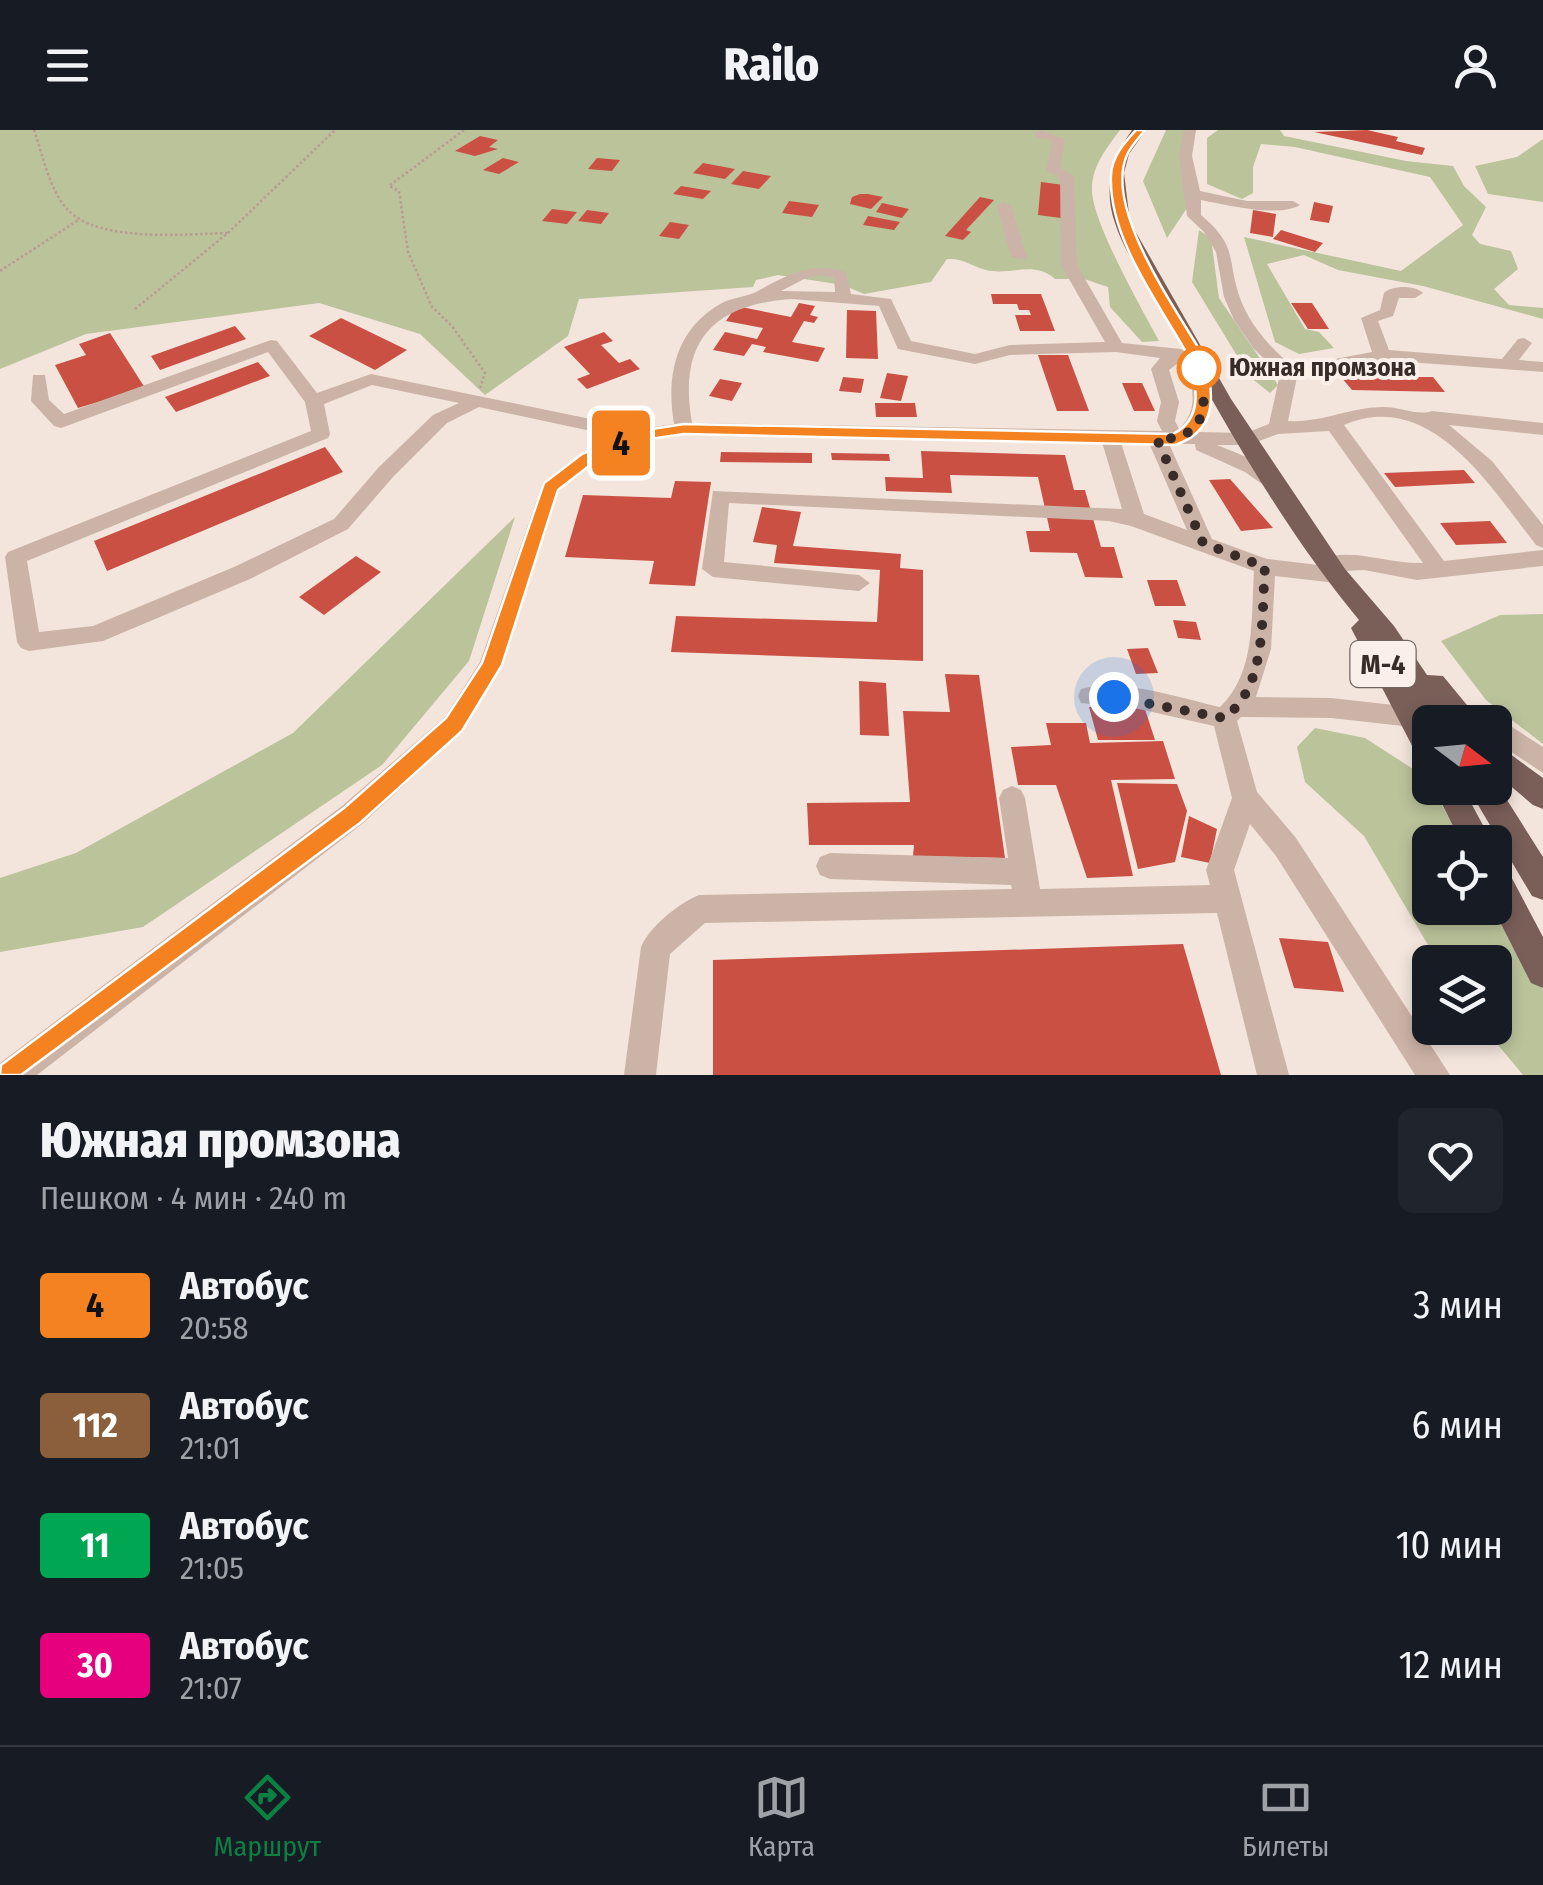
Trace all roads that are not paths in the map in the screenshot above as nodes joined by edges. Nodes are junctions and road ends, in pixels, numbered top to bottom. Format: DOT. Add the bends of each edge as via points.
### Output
graph roads {
  1 [pos="1140,130"];
  2 [pos="1190,130"];
  3 [pos="1040,134"];
  4 [pos="1197,195"];
  5 [pos="1293,204"];
  6 [pos="1004,206"];
  7 [pos="1019,257"];
  8 [pos="1415,293"];
  9 [pos="764,294"];
  10 [pos="844,299"];
  11 [pos="1524,342"];
  12 [pos="1116,346"];
  13 [pos="1173,355"];
  14 [pos="1382,355"];
  15 [pos="1196,356"];
  16 [pos="1507,365"];
  17 [pos="1543,367"];
  18 [pos="1289,372"];
  19 [pos="38,380"];
  20 [pos="314,401"];
  21 [pos="476,402"];
  22 [pos="1424,416"];
  23 [pos="1333,423"];
  24 [pos="1278,428"];
  25 [pos="684,429"];
  26 [pos="1543,429"];
  27 [pos="639,435"];
  28 [pos="1110,437"];
  29 [pos="1166,439"];
  30 [pos="1248,440"];
  31 [pos="1281,491"];
  32 [pos="1135,519"];
  33 [pos="1543,540"];
  34 [pos="1203,543"];
  35 [pos="1543,558"];
  36 [pos="1265,567"];
  37 [pos="1332,570"];
  38 [pos="1439,570"];
  39 [pos="859,583"];
  40 [pos="1090,696"];
  41 [pos="1440,705"];
  42 [pos="1232,712"];
  43 [pos="1412,717"];
  44 [pos="1512,739"];
  45 [pos="1543,762"];
  46 [pos="1512,770"];
  47 [pos="1543,796"];
  48 [pos="1012,798"];
  49 [pos="1245,798"];
  50 [pos="1495,805"];
  51 [pos="1499,805"];
  52 [pos="1543,860"];
  53 [pos="830,866"];
  54 [pos="1543,885"];
  55 [pos="1026,887"];
  56 [pos="1227,900"];
  57 [pos="1512,911"];
  58 [pos="1543,971"];
  59 [pos="11,1075"];
  60 [pos="640,1075"];
  61 [pos="1273,1075"];
  62 [pos="1434,1075"];
  1 -- 15 [label="main road" via="1117,174 1122,222"];
  2 -- 4 [label="street" via="1184,174"];
  3 -- 12 [label="street" via="1059,139 1053,170 1068,176 1069,264"];
  4 -- 5 [label="street" via="1248,205"];
  4 -- 18 [label="street" via="1194,216 1216,232 1225,249 1236,311"];
  6 -- 7 [label="street"];
  8 -- 14 [label="street" via="1392,293 1388,314 1369,318"];
  9 -- 10 [label="street"];
  9 -- 10 [label="street" via="792,276 827,269 841,274"];
  9 -- 25 [label="street" via="707,316 693,331 678,378"];
  10 -- 12 [label="street" via="886,302 904,345 976,359 1010,350"];
  11 -- 16 [label="street"];
  12 -- 13 [label="street"];
  13 -- 15 [label="street"];
  13 -- 29 [label="street" via="1160,369 1170,402"];
  14 -- 16 [label="street"];
  14 -- 18 [label="street"];
  15 -- 29 [label="street" via="1202,416 1195,430"];
  15 -- 30 [label="main road"];
  16 -- 17 [label="street"];
  18 -- 24 [label="street"];
  19 -- 20 [label="street" via="40,401 61,422 271,345"];
  20 -- 21 [label="street" via="371,380"];
  20 -- 21 [label="street" via="321,434 16,558 28,642 95,635 341,524 440,419"];
  21 -- 27 [label="street"];
  22 -- 23 [label="street" via="1394,412"];
  22 -- 26 [label="street"];
  22 -- 33 [label="street" via="1471,453"];
  23 -- 24 [label="street"];
  23 -- 38 [label="street"];
  24 -- 30 [label="street"];
  25 -- 27 [label="street"];
  25 -- 28 [label="street"];
  27 -- 59 [label="street" via="588,458 550,487 492,665 454,724 352,815"];
  28 -- 29 [label="street"];
  28 -- 32 [label="street"];
  29 -- 30 [label="street"];
  29 -- 31 [label="street" via="1227,454"];
  29 -- 34 [label="street"];
  30 -- 31 [label="main road"];
  31 -- 37 [label="main road"];
  32 -- 34 [label="street"];
  32 -- 39 [label="street" via="720,496 712,568"];
  34 -- 36 [label="street"];
  35 -- 38 [label="street"];
  36 -- 37 [label="street"];
  36 -- 42 [label="street" via="1258,662"];
  37 -- 38 [label="street" via="1364,562"];
  37 -- 41 [label="main road"];
  37 -- 43 [label="main road, М-4"];
  40 -- 42 [label="street"];
  42 -- 43 [label="street" via="1330,708"];
  42 -- 49 [label="street"];
  44 -- 45 [label="street"];
  46 -- 47 [label="main road"];
  48 -- 55 [label="street"];
  49 -- 56 [label="street" via="1220,870"];
  49 -- 62 [label="street" via="1286,847"];
  50 -- 54 [label="main road"];
  51 -- 52 [label="main road"];
  53 -- 55 [label="street"];
  55 -- 56 [label="street"];
  55 -- 60 [label="street" via="699,908 656,947"];
  56 -- 61 [label="street"];
  57 -- 58 [label="main road"];
}
